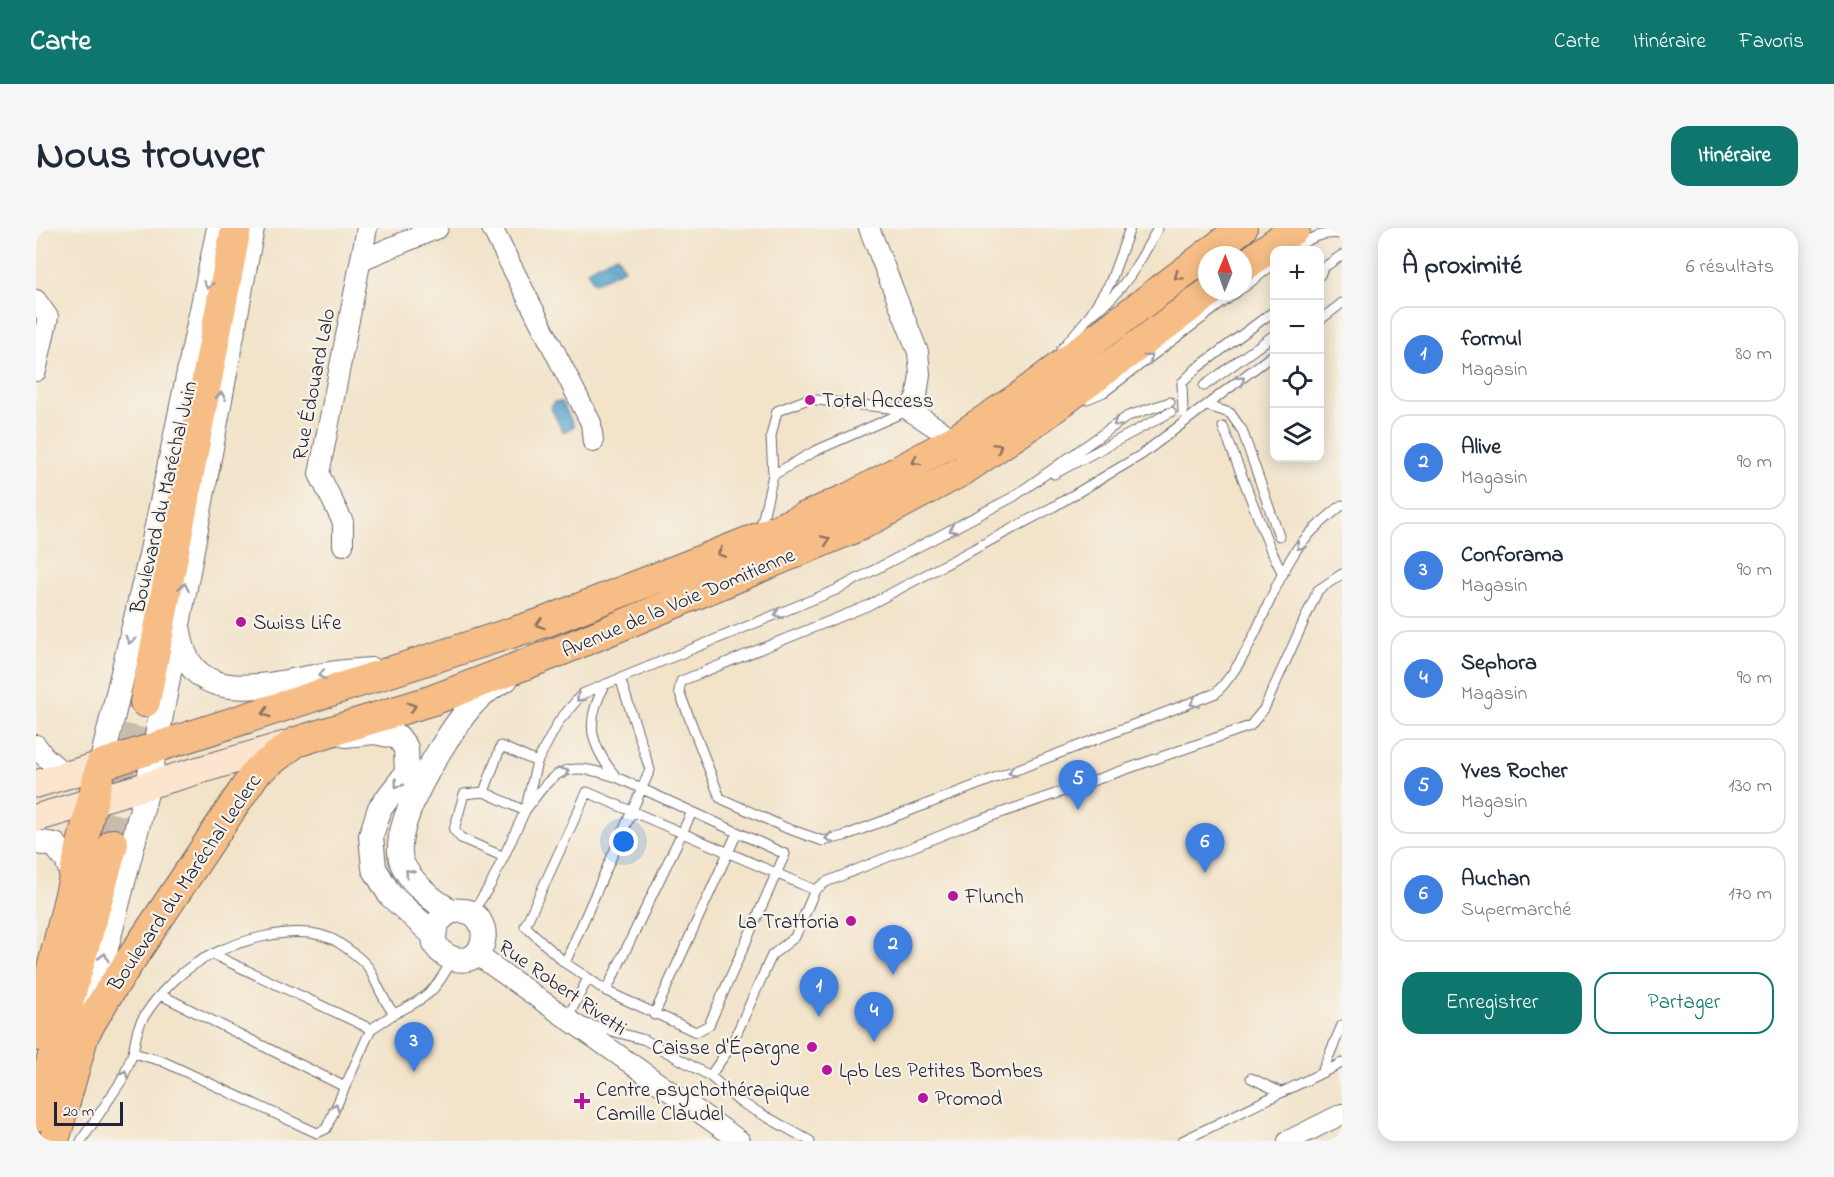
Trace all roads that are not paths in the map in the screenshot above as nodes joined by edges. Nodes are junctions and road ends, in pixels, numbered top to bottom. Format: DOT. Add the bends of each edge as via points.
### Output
graph roads {
  1 [pos="219,228"];
  2 [pos="236,228"];
  3 [pos="252,228"];
  4 [pos="367,228"];
  5 [pos="438,228"];
  6 [pos="492,228"];
  7 [pos="869,228"];
  8 [pos="1130,228"];
  9 [pos="1158,228"];
  10 [pos="1242,228"];
  11 [pos="1295,228"];
  12 [pos="1341,234"];
  13 [pos="1298,246"];
  14 [pos="1342,255"];
  15 [pos="361,260"];
  16 [pos="1252,260"];
  17 [pos="1324,267"];
  18 [pos="1270,268"];
  19 [pos="1252,281"];
  20 [pos="36,300"];
  21 [pos="1199,300"];
  22 [pos="1226,300"];
  23 [pos="1342,303"];
  24 [pos="1270,315"];
  25 [pos="1324,317"];
  26 [pos="1088,318"];
  27 [pos="1270,339"];
  28 [pos="1270,358"];
  29 [pos="36,366"];
  30 [pos="1216,378"];
  31 [pos="1204,386"];
  32 [pos="1214,390"];
  33 [pos="1021,396"];
  34 [pos="1170,402"];
  35 [pos="1208,406"];
  36 [pos="909,410"];
  37 [pos="1171,412"];
  38 [pos="1043,416"];
  39 [pos="1185,424"];
  40 [pos="1222,427"];
  41 [pos="955,440"];
  42 [pos="593,442"];
  43 [pos="773,476"];
  44 [pos="1013,496"];
  45 [pos="1342,505"];
  46 [pos="1279,536"];
  47 [pos="758,538"];
  48 [pos="343,545"];
  49 [pos="1284,574"];
  50 [pos="1342,574"];
  51 [pos="177,621"];
  52 [pos="565,649"];
  53 [pos="401,668"];
  54 [pos="620,678"];
  55 [pos="605,685"];
  56 [pos="145,702"];
  57 [pos="302,740"];
  58 [pos="36,745"];
  59 [pos="155,748"];
  60 [pos="537,762"];
  61 [pos="101,765"];
  62 [pos="65,774"];
  63 [pos="616,777"];
  64 [pos="36,784"];
  65 [pos="148,785"];
  66 [pos="642,789"];
  67 [pos="484,792"];
  68 [pos="92,803"];
  69 [pos="525,811"];
  70 [pos="633,812"];
  71 [pos="692,812"];
  72 [pos="36,819"];
  73 [pos="681,832"];
  74 [pos="737,832"];
  75 [pos="36,842"];
  76 [pos="113,844"];
  77 [pos="728,853"];
  78 [pos="504,857"];
  79 [pos="776,873"];
  80 [pos="74,880"];
  81 [pos="815,890"];
  82 [pos="462,912"];
  83 [pos="434,935"];
  84 [pos="212,954"];
  85 [pos="476,954"];
  86 [pos="452,960"];
  87 [pos="565,963"];
  88 [pos="588,978"];
  89 [pos="606,991"];
  90 [pos="161,995"];
  91 [pos="394,1014"];
  92 [pos="654,1015"];
  93 [pos="566,1018"];
  94 [pos="1342,1025"];
  95 [pos="371,1029"];
  96 [pos="84,1034"];
  97 [pos="36,1036"];
  98 [pos="133,1053"];
  99 [pos="1342,1063"];
  100 [pos="1322,1072"];
  101 [pos="710,1076"];
  102 [pos="1251,1078"];
  103 [pos="343,1086"];
  104 [pos="1280,1092"];
  105 [pos="1342,1114"];
  106 [pos="36,1116"];
  107 [pos="54,1141"];
  108 [pos="81,1141"];
  109 [pos="740,1141"];
  110 [pos="810,1141"];
  111 [pos="1182,1141"];
  112 [pos="1288,1141"];
  1 -- 61 [label="street, Boulevard du Maréchal Juin, one-way" via="154,544"];
  2 -- 56 [label="main road, Boulevard du Maréchal Juin"];
  51 -- 3 [label="street, Boulevard du Maréchal Juin, one-way"];
  4 -- 15 [label="street, Rue Édouard Lalo"];
  5 -- 15 [label="street"];
  6 -- 42 [label="street" via="591,423"];
  7 -- 36 [label="street" via="918,352 917,396"];
  8 -- 26 [label="lane" via="1110,283"];
  9 -- 26 [label="lane" via="1126,284"];
  10 -- 33 [label="main road, Avenue de la Voie Domitienne, one-way"];
  11 -- 16 [label="main road"];
  12 -- 13 [label="lane" via="1328,232"];
  14 -- 17 [label="lane"];
  15 -- 48 [label="street, Rue Édouard Lalo" via="319,474 343,522"];
  18 -- 19 [label="lane"];
  20 -- 29 [label="street" via="48,317"];
  21 -- 38 [label="main road, Avenue de la Voie Domitienne"];
  38 -- 22 [label="lane, one-way" via="1104,392"];
  23 -- 25 [label="lane"];
  24 -- 39 [label="lane, bridge" via="1182,383"];
  26 -- 33 [label="lane"];
  27 -- 30 [label="lane"];
  35 -- 28 [label="lane, one-way"];
  30 -- 31 [label="lane"];
  30 -- 32 [label="lane"];
  33 -- 41 [label="main road, Avenue de la Voie Domitienne"];
  34 -- 44 [label="lane, one-way" via="1128,416"];
  35 -- 39 [label="lane"];
  35 -- 46 [label="lane" via="1230,412 1242,430"];
  36 -- 41 [label="street"];
  36 -- 43 [label="lane" via="815,451"];
  36 -- 43 [label="lane" via="808,399 777,411 771,436"];
  37 -- 44 [label="lane"];
  52 -- 38 [label="main road, Avenue de la Voie Domitienne, one-way" via="859,526 962,471"];
  49 -- 39 [label="lane, one-way" via="1261,626 1229,680 1216,693 1183,708 823,841 720,798 679,691 681,681 867,606 1089,487"];
  40 -- 49 [label="lane"];
  41 -- 47 [label="main road, Avenue de la Voie Domitienne, one-way" via="851,497"];
  43 -- 47 [label="lane"];
  44 -- 54 [label="lane, one-way" via="836,590"];
  45 -- 49 [label="lane, one-way" via="1317,525 1293,554"];
  47 -- 53 [label="main road, Avenue de la Voie Domitienne, one-way" via="546,622"];
  50 -- 81 [label="lane" via="1318,590 1264,709 1250,726 972,823 826,882"];
  53 -- 51 [label="street, Avenue de la Voie Domitienne, one-way" via="332,673 251,689 212,681 199,674 181,651"];
  51 -- 59 [label="street, Boulevard du Maréchal Juin"];
  57 -- 52 [label="main road, Avenue de la Voie Domitienne, one-way" via="433,700"];
  82 -- 52 [label="street, one-way" via="432,899 402,865 399,836 409,807 450,732 472,705 502,680"];
  53 -- 59 [label="main road, Avenue de la Voie Domitienne, one-way"];
  54 -- 55 [label="lane"];
  54 -- 66 [label="lane" via="650,770"];
  55 -- 60 [label="lane, one-way" via="582,694 559,721"];
  55 -- 63 [label="lane" via="595,702 591,728 599,756"];
  57 -- 65 [label="main road, Avenue de la Voie Domitienne"];
  57 -- 83 [label="street, one-way" via="375,732 398,736 406,748 407,773 380,808 371,836 374,868 390,895"];
  57 -- 96 [label="main road, Boulevard du Maréchal Leclerc" via="250,780"];
  58 -- 62 [label="street"];
  59 -- 61 [label="main road, Avenue de la Voie Domitienne"];
  59 -- 65 [label="street, Boulevard du Maréchal Leclerc"];
  60 -- 67 [label="lane" via="501,746"];
  60 -- 69 [label="lane"];
  61 -- 62 [label="main road"];
  61 -- 68 [label="main road"];
  62 -- 64 [label="main road"];
  63 -- 66 [label="lane"];
  69 -- 63 [label="lane, one-way" via="547,780 570,768 592,769"];
  65 -- 68 [label="main road, Avenue de la Voie Domitienne"];
  96 -- 65 [label="street, Boulevard du Maréchal Leclerc, one-way"];
  66 -- 70 [label="lane"];
  66 -- 71 [label="lane"];
  67 -- 69 [label="lane"];
  67 -- 78 [label="lane" via="464,794 454,830 461,838"];
  68 -- 72 [label="main road, Avenue de la Voie Domitienne"];
  68 -- 80 [label="main road"];
  69 -- 78 [label="lane"];
  70 -- 73 [label="lane"];
  70 -- 87 [label="lane"];
  70 -- 87 [label="lane" via="587,792 525,926"];
  71 -- 73 [label="lane"];
  71 -- 74 [label="lane"];
  73 -- 77 [label="lane"];
  73 -- 89 [label="lane"];
  74 -- 77 [label="lane"];
  74 -- 79 [label="lane" via="785,854"];
  75 -- 80 [label="street" via="55,845 68,860"];
  76 -- 106 [label="main road, Boulevard du Maréchal Leclerc"];
  77 -- 79 [label="lane"];
  77 -- 92 [label="lane"];
  78 -- 82 [label="lane"];
  79 -- 81 [label="lane"];
  79 -- 92 [label="lane" via="709,1025 696,1032"];
  80 -- 97 [label="main road"];
  81 -- 101 [label="lane" via="795,937 772,955 731,1046"];
  82 -- 83 [label="street" via="442,916"];
  82 -- 85 [label="street" via="481,922 485,933"];
  83 -- 86 [label="street" via="439,951"];
  84 -- 90 [label="lane" via="188,968"];
  84 -- 91 [label="lane" via="275,932 306,932 338,942 369,968"];
  84 -- 95 [label="lane"];
  85 -- 86 [label="street" via="465,960"];
  85 -- 93 [label="street, Rue Robert Rivetti"];
  86 -- 91 [label="lane" via="436,989"];
  87 -- 88 [label="lane"];
  88 -- 89 [label="lane"];
  88 -- 93 [label="lane"];
  89 -- 92 [label="lane"];
  90 -- 98 [label="lane" via="140,1023"];
  90 -- 103 [label="lane"];
  91 -- 95 [label="lane"];
  93 -- 101 [label="lane" via="645,1040"];
  93 -- 109 [label="street, Rue Robert Rivetti"];
  94 -- 100 [label="lane"];
  95 -- 103 [label="lane"];
  96 -- 107 [label="main road, Boulevard du Maréchal Leclerc"];
  98 -- 103 [label="lane, one-way" via="162,1060 317,1133 326,1129"];
  108 -- 98 [label="lane, one-way" via="122,1080"];
  99 -- 100 [label="lane"];
  100 -- 104 [label="lane"];
  101 -- 110 [label="lane" via="740,1102"];
  102 -- 104 [label="lane"];
  104 -- 111 [label="lane"];
  105 -- 112 [label="street"];
}
